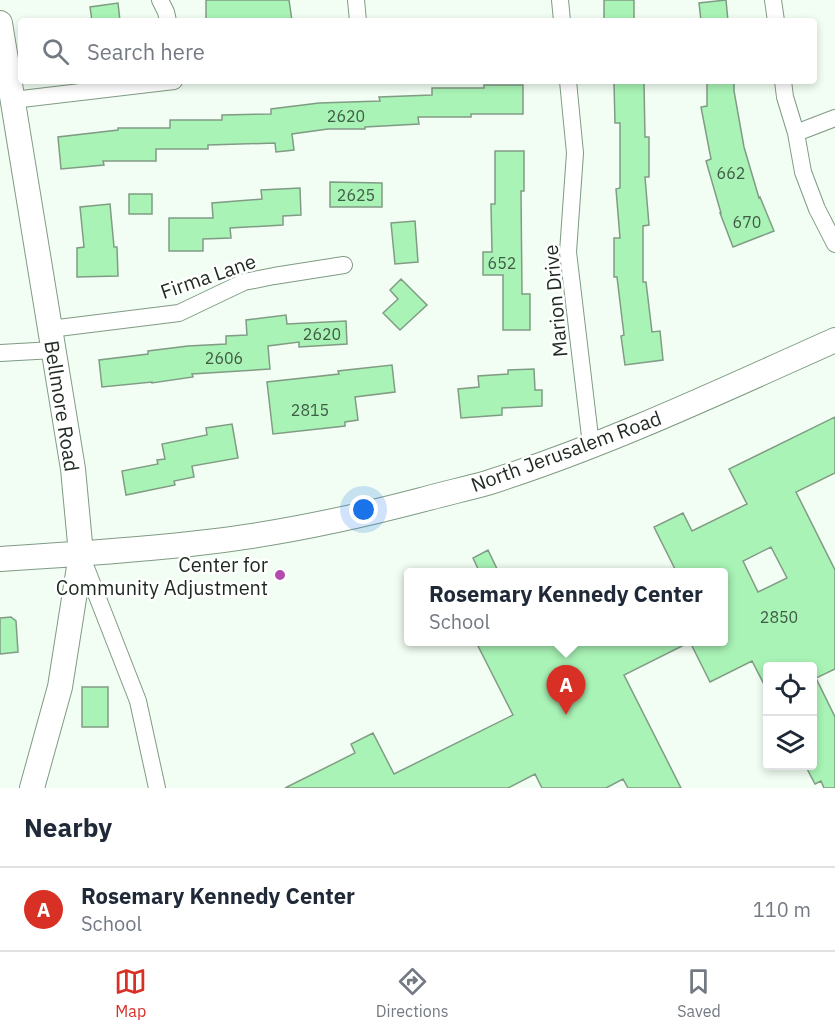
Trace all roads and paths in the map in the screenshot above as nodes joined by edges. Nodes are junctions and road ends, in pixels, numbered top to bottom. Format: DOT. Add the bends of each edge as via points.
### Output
graph roads {
  1 [pos="160,0"];
  2 [pos="356,0"];
  3 [pos="560,0"];
  4 [pos="773,0"];
  5 [pos="167,18"];
  6 [pos="358,18"];
  7 [pos="562,18"];
  8 [pos="776,18"];
  9 [pos="0,23"];
  10 [pos="149,84"];
  11 [pos="568,84"];
  12 [pos="783,84"];
  13 [pos="13,100"];
  14 [pos="835,118"];
  15 [pos="796,133"];
  16 [pos="835,244"];
  17 [pos="344,266"];
  18 [pos="52,339"];
  19 [pos="835,340"];
  20 [pos="0,353"];
  21 [pos="591,445"];
  22 [pos="81,554"];
  23 [pos="0,559"];
  24 [pos="32,788"];
  25 [pos="157,788"];
  1 -- 5 [label="street"];
  2 -- 6 [label="street"];
  3 -- 7 [label="street"];
  4 -- 8 [label="street"];
  9 -- 13 [label="main road, Bellmore Road"];
  10 -- 13 [label="street"];
  11 -- 21 [label="street, Marion Drive" via="575,153 568,252"];
  12 -- 15 [label="street"];
  13 -- 18 [label="main road, Bellmore Road"];
  14 -- 15 [label="street"];
  15 -- 16 [label="street" via="803,172"];
  17 -- 18 [label="street, Firma Lane" via="244,282 179,312"];
  18 -- 20 [label="street, Firma Lane"];
  18 -- 22 [label="main road, Bellmore Road" via="73,469"];
  19 -- 21 [label="main road, North Jerusalem Road"];
  21 -- 22 [label="main road, North Jerusalem Road" via="484,484 360,516 191,544"];
  22 -- 23 [label="main road, North Jerusalem Road"];
  22 -- 24 [label="main road, Bellmore Road" via="60,687"];
  22 -- 25 [label="street" via="138,701"];
}
